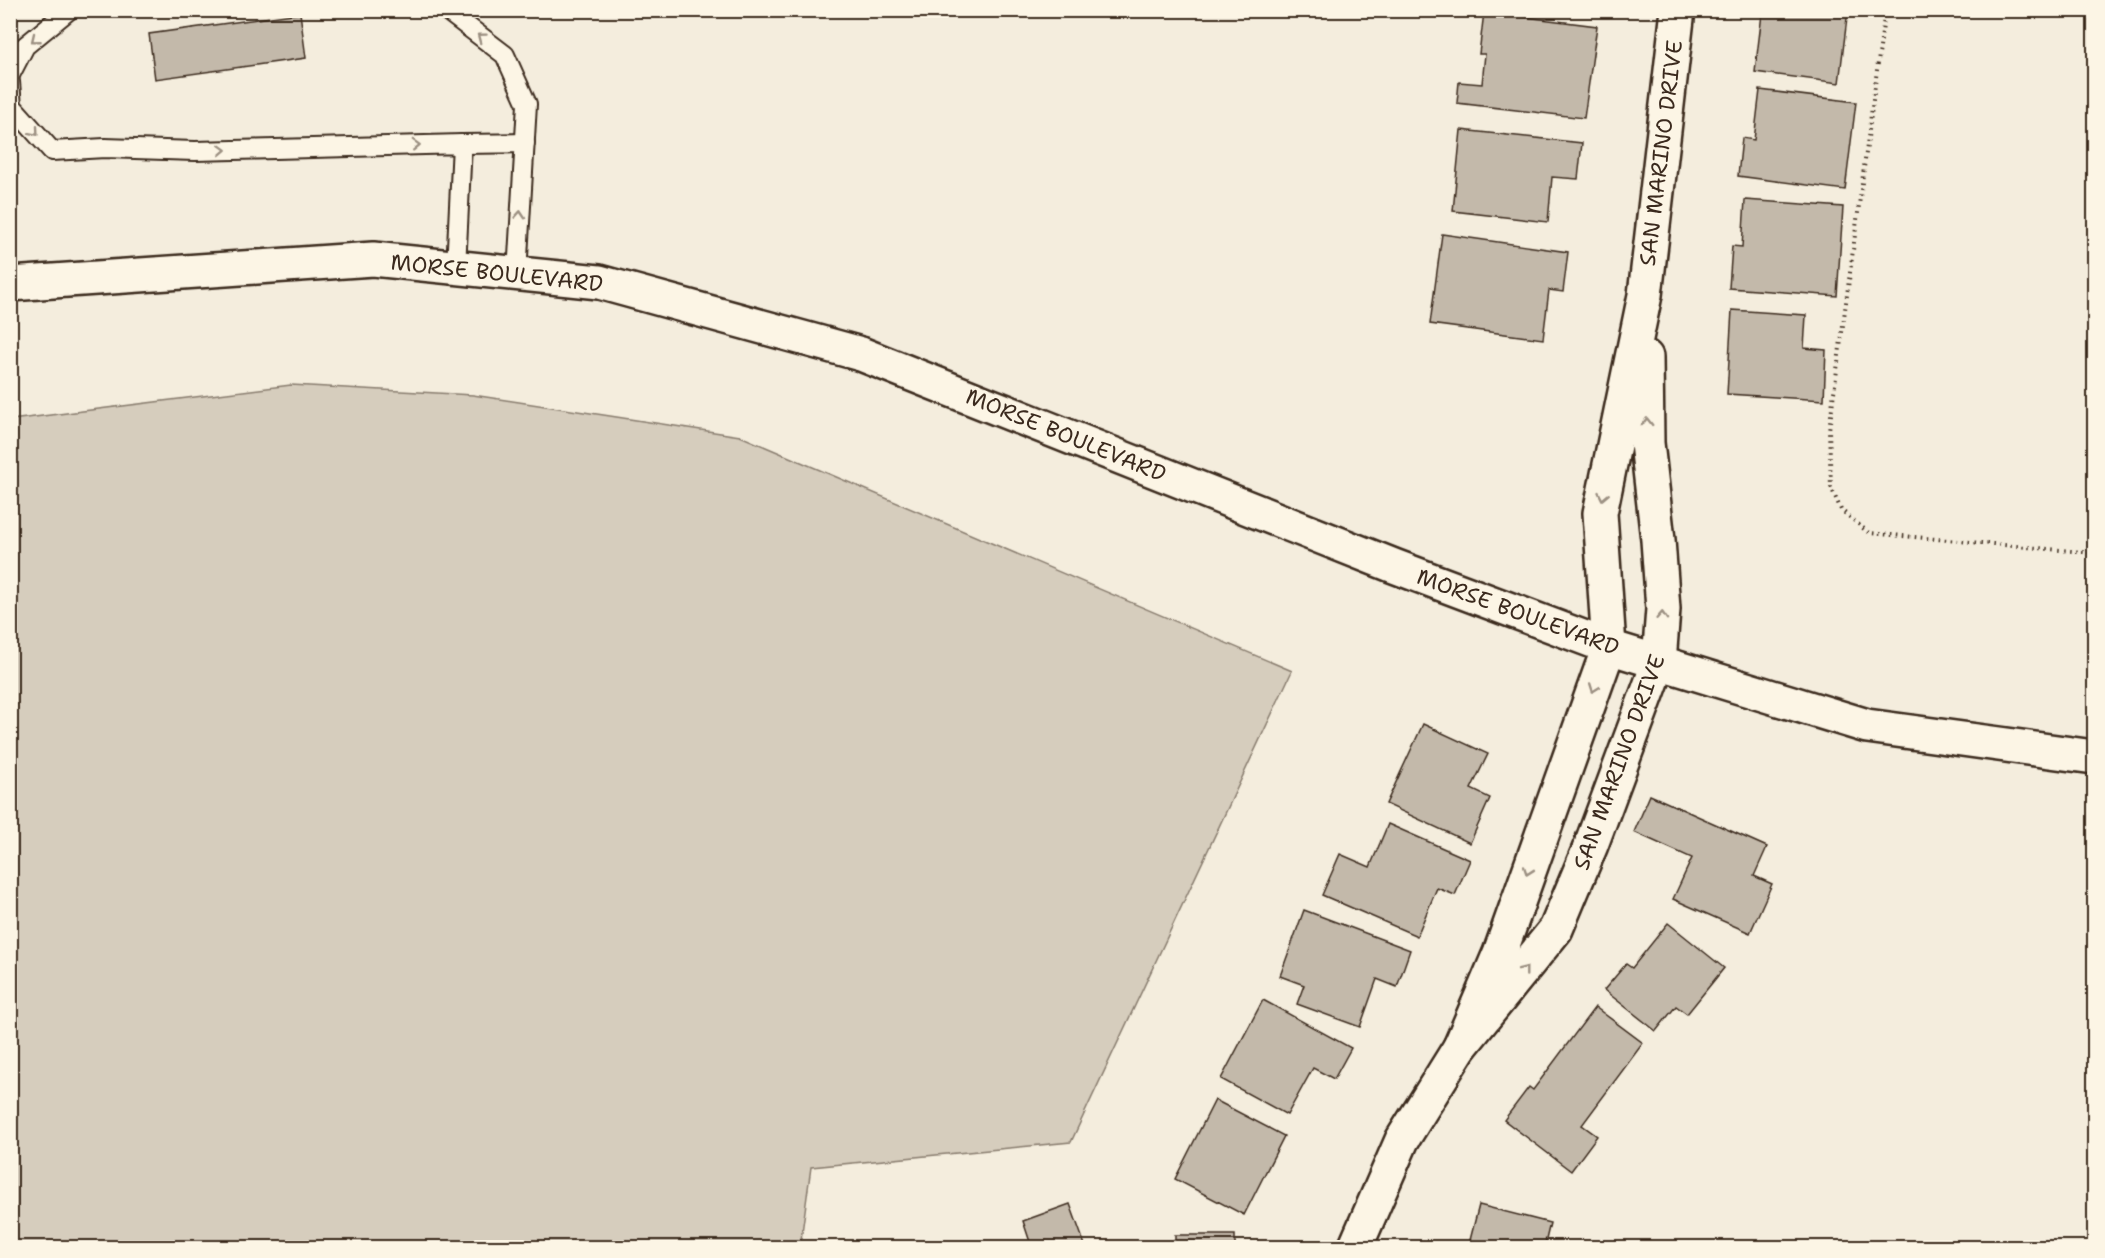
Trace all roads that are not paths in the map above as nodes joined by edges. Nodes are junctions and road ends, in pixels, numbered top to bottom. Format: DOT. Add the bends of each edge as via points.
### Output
graph roads {
  1 [pos="69,10"];
  2 [pos="446,10"];
  3 [pos="1678,10"];
  4 [pos="10,75"];
  5 [pos="10,82"];
  6 [pos="525,143"];
  7 [pos="462,144"];
  8 [pos="456,268"];
  9 [pos="517,273"];
  10 [pos="10,284"];
  11 [pos="1645,295"];
  12 [pos="1609,647"];
  13 [pos="1659,662"];
  14 [pos="2094,757"];
  15 [pos="1460,1047"];
  16 [pos="1355,1248"];
  1 -- 4 [label="lane, one-way" via="25,46"];
  6 -- 2 [label="lane, one-way" via="527,104 504,55"];
  3 -- 11 [label="street, SAN MARINO DRIVE"];
  5 -- 7 [label="lane, one-way" via="12,106 52,151 105,147 195,151"];
  6 -- 7 [label="lane"];
  9 -- 6 [label="lane, one-way"];
  7 -- 8 [label="lane"];
  8 -- 9 [label="street, MORSE BOULEVARD"];
  8 -- 10 [label="street, MORSE BOULEVARD" via="373,259"];
  9 -- 12 [label="street, MORSE BOULEVARD" via="599,282 861,354 1383,562"];
  11 -- 12 [label="street, SAN MARINO DRIVE, one-way" via="1600,513"];
  13 -- 11 [label="street, SAN MARINO DRIVE, one-way" via="1663,609 1647,443"];
  12 -- 13 [label="street, MORSE BOULEVARD"];
  12 -- 15 [label="street, SAN MARINO DRIVE, one-way" via="1500,953"];
  13 -- 14 [label="street, MORSE BOULEVARD" via="1867,726"];
  15 -- 13 [label="street, SAN MARINO DRIVE, one-way" via="1556,929"];
  15 -- 16 [label="street, SAN MARINO DRIVE" via="1402,1140"];
}
